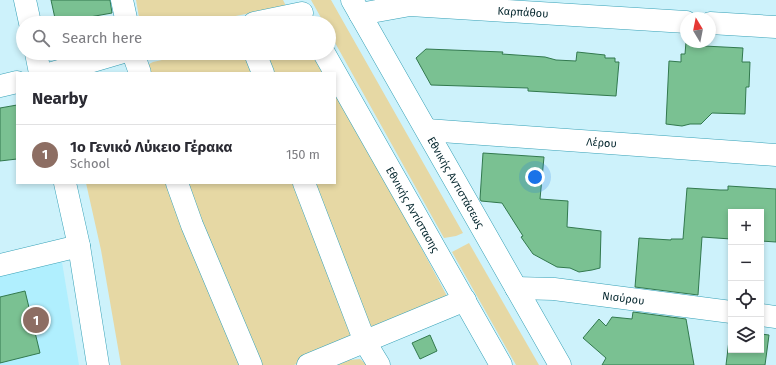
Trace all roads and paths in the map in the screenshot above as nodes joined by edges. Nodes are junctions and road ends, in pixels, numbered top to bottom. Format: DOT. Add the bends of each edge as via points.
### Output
graph roads {
  1 [pos="25,0"];
  2 [pos="122,0"];
  3 [pos="356,7"];
  4 [pos="559,7"];
  5 [pos="301,12"];
  6 [pos="28,16"];
  7 [pos="125,16"];
  8 [pos="284,16"];
  9 [pos="680,21"];
  10 [pos="716,23"];
  11 [pos="776,27"];
  12 [pos="37,60"];
  13 [pos="96,60"];
  14 [pos="135,60"];
  15 [pos="258,60"];
  16 [pos="328,60"];
  17 [pos="40,72"];
  18 [pos="55,72"];
  19 [pos="140,72"];
  20 [pos="263,72"];
  21 [pos="335,72"];
  22 [pos="336,74"];
  23 [pos="16,82"];
  24 [pos="0,86"];
  25 [pos="427,130"];
  26 [pos="776,155"];
  27 [pos="65,184"];
  28 [pos="177,184"];
  29 [pos="304,184"];
  30 [pos="79,246"];
  31 [pos="0,265"];
  32 [pos="516,288"];
  33 [pos="464,300"];
  34 [pos="728,312"];
  35 [pos="764,315"];
  36 [pos="776,317"];
  37 [pos="365,342"];
  38 [pos="98,365"];
  39 [pos="251,365"];
  40 [pos="308,365"];
  41 [pos="379,365"];
  42 [pos="502,365"];
  43 [pos="560,365"];
  1 -- 6 [label="street"];
  2 -- 7 [label="street"];
  3 -- 4 [label="street, Καρπάθου"];
  3 -- 25 [label="street, Εθνικής Αντιστάσεως"];
  4 -- 9 [label="street, Καρπάθου"];
  5 -- 8 [label="street"];
  10 -- 11 [label="street"];
  12 -- 17 [label="street"];
  13 -- 18 [label="street"];
  14 -- 19 [label="street"];
  15 -- 20 [label="street"];
  16 -- 21 [label="street, Εθνικής Αντίστασης"];
  22 -- 33 [label="street, Εθνικής Αντίστασης"];
  23 -- 24 [label="street"];
  25 -- 26 [label="street, Λέρου"];
  25 -- 32 [label="street, Εθνικής Αντιστάσεως"];
  27 -- 30 [label="street"];
  28 -- 39 [label="street"];
  29 -- 37 [label="street"];
  30 -- 31 [label="street"];
  30 -- 38 [label="street"];
  32 -- 34 [label="street, Νισύρου" via="554,289"];
  32 -- 43 [label="street, Εθνικής Αντιστάσεως"];
  33 -- 37 [label="street"];
  33 -- 42 [label="street, Εθνικής Αντίστασης"];
  35 -- 36 [label="street"];
  37 -- 40 [label="street"];
  37 -- 41 [label="street"];
}
